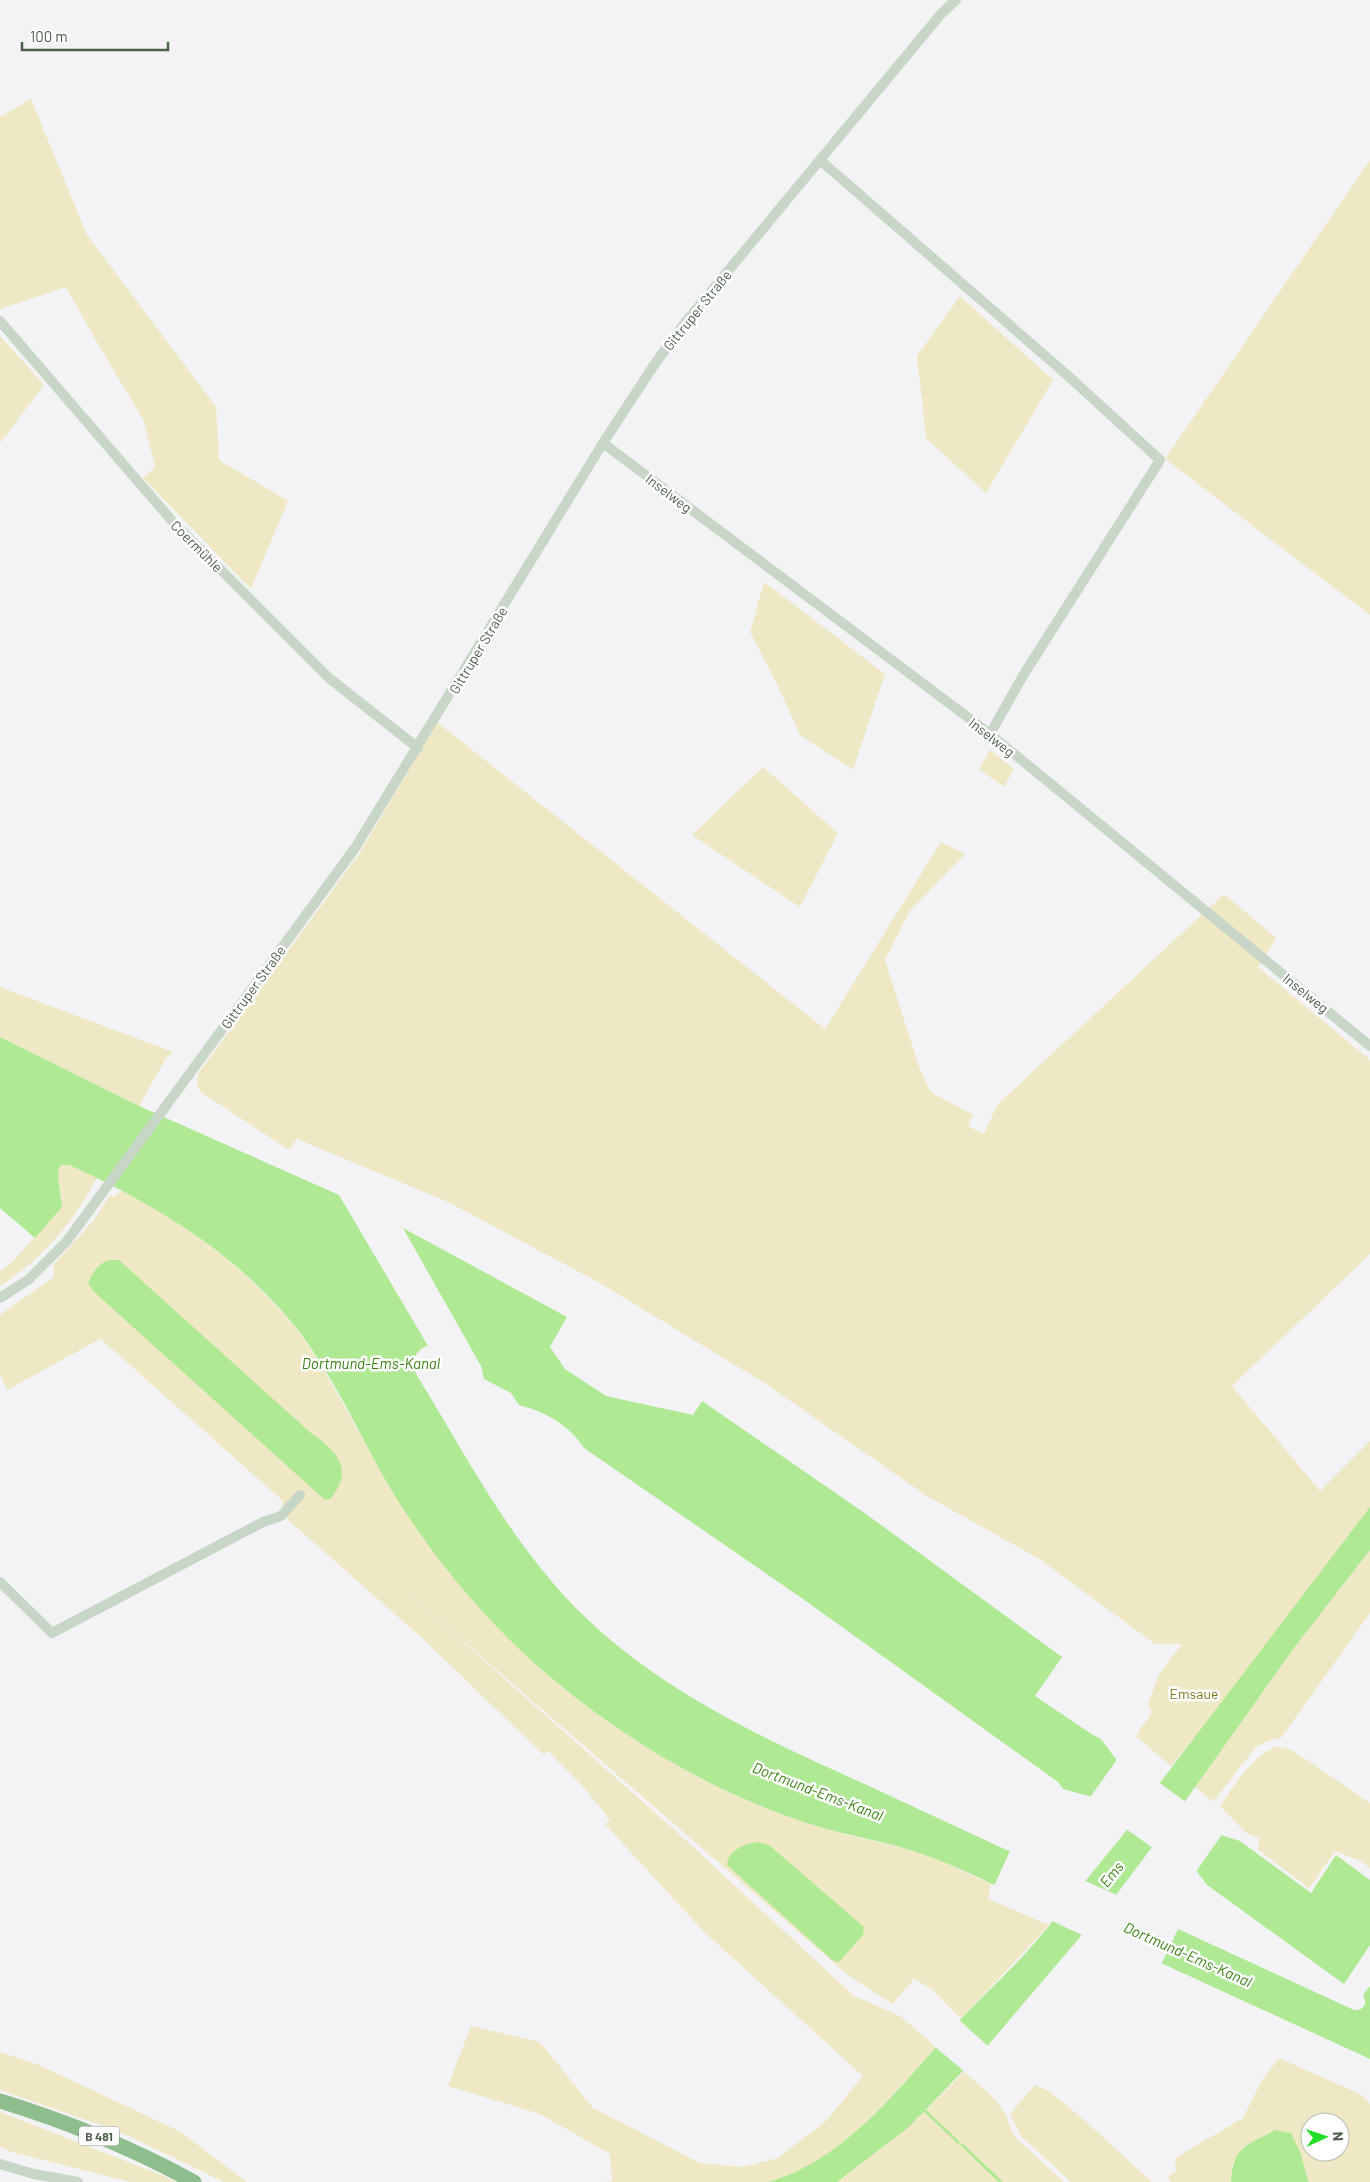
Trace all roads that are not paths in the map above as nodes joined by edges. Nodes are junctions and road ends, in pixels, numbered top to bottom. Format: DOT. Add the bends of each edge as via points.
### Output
graph roads {
  1 [pos="956,0"];
  2 [pos="820,160"];
  3 [pos="0,321"];
  4 [pos="603,443"];
  5 [pos="990,734"];
  6 [pos="418,748"];
  7 [pos="1370,1046"];
  8 [pos="0,1298"];
  9 [pos="300,1495"];
  10 [pos="0,1582"];
  11 [pos="0,2101"];
  12 [pos="0,2164"];
  13 [pos="78,2182"];
  14 [pos="194,2182"];
  1 -- 2 [label="street, Gittruper Straße"];
  2 -- 4 [label="street, Gittruper Straße" via="684,324"];
  2 -- 5 [label="street" via="1160,460 1024,674"];
  3 -- 6 [label="street, Coermühle" via="173,522 329,678"];
  4 -- 5 [label="street, Inselweg"];
  4 -- 6 [label="street, Gittruper Straße"];
  5 -- 7 [label="street, Inselweg"];
  6 -- 8 [label="street, Gittruper Straße" via="356,848 68,1241 28,1280"];
  9 -- 10 [label="street" via="281,1516 263,1522 52,1633"];
  11 -- 14 [label="highway, B 481" via="121,2145"];
  12 -- 13 [label="street"];
}
